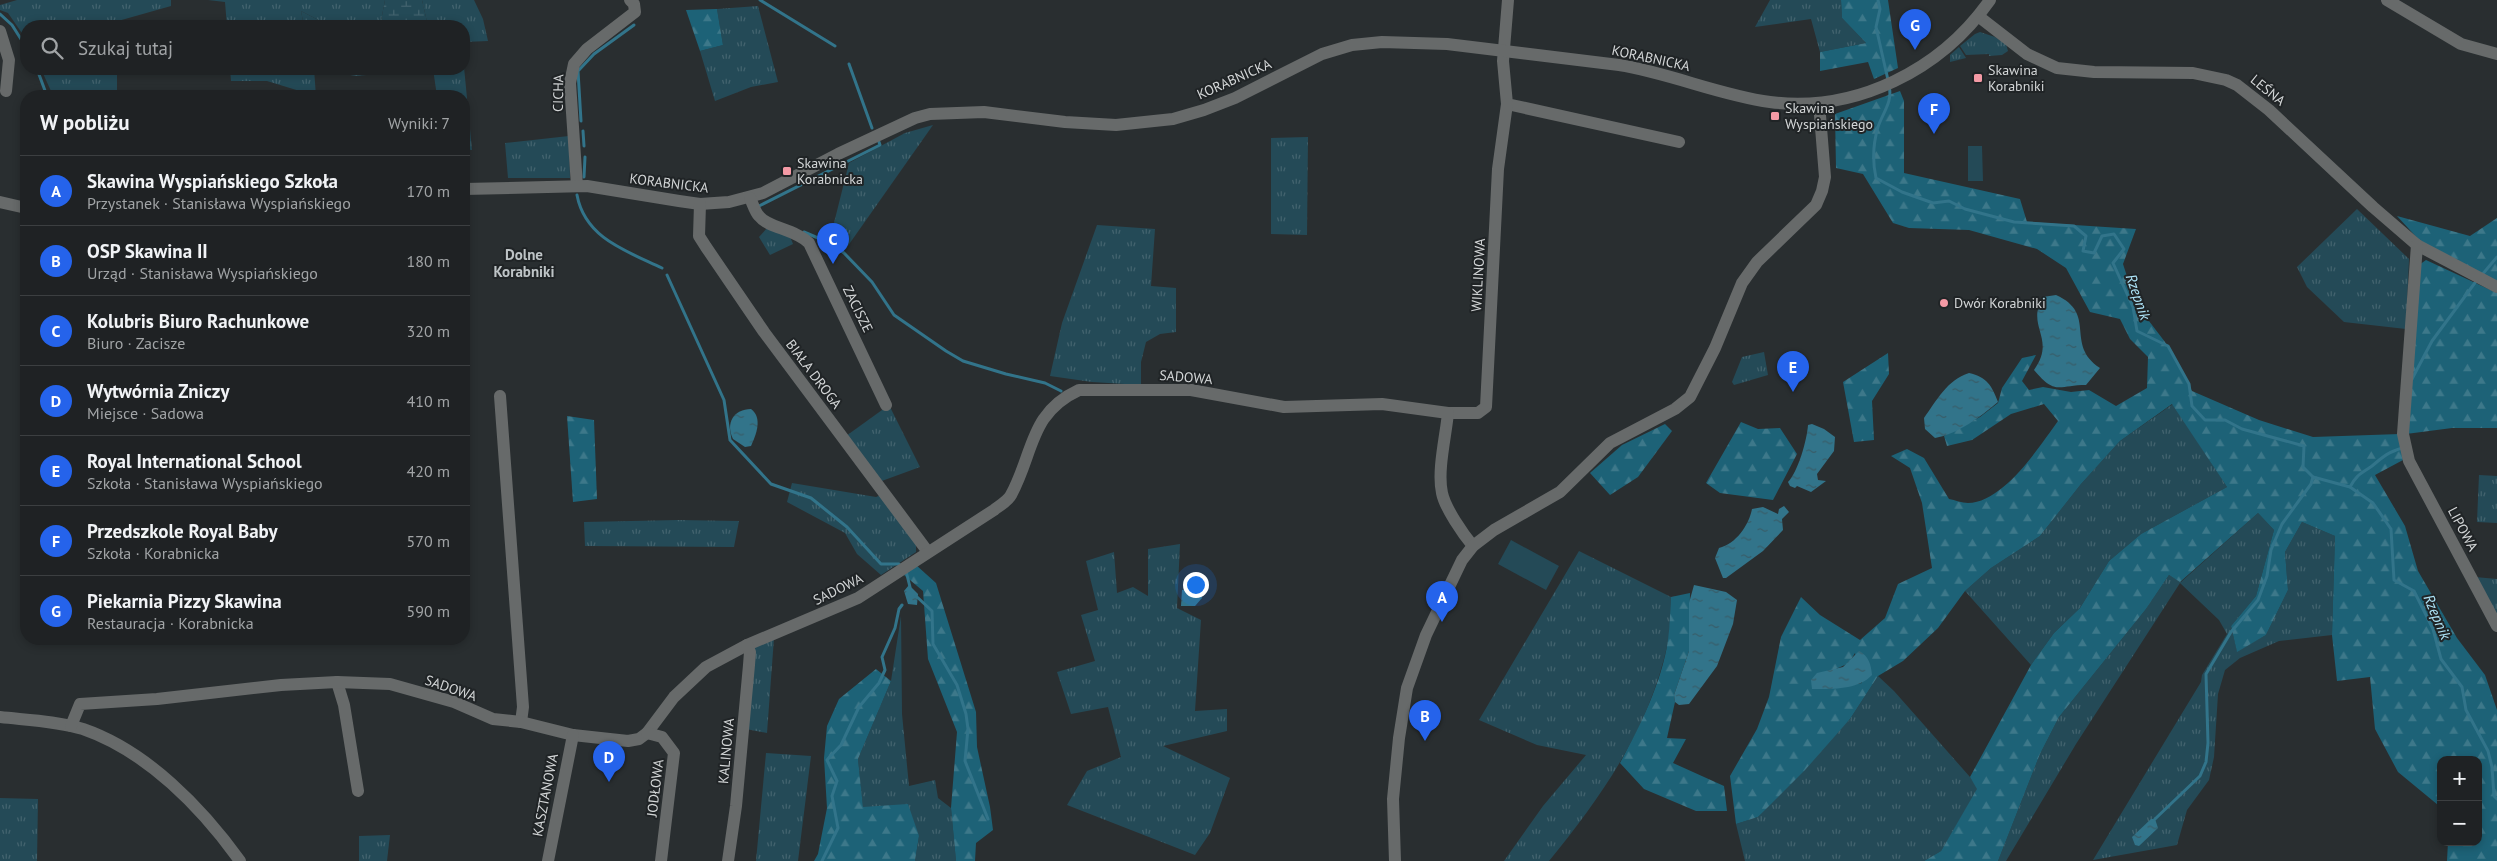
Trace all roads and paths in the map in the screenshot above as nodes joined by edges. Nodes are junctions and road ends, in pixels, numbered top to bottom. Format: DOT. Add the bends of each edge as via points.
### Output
graph roads {
  1 [pos="630,0"];
  2 [pos="1508,0"];
  3 [pos="1990,0"];
  4 [pos="2387,0"];
  5 [pos="1978,16"];
  6 [pos="0,32"];
  7 [pos="1504,52"];
  8 [pos="2497,54"];
  9 [pos="6,91"];
  10 [pos="1819,103"];
  11 [pos="1507,104"];
  12 [pos="1679,142"];
  13 [pos="577,186"];
  14 [pos="470,189"];
  15 [pos="750,198"];
  16 [pos="0,202"];
  17 [pos="700,204"];
  18 [pos="20,207"];
  19 [pos="2417,245"];
  20 [pos="2497,287"];
  21 [pos="500,396"];
  22 [pos="886,405"];
  23 [pos="1448,413"];
  24 [pos="1473,546"];
  25 [pos="928,552"];
  26 [pos="2497,626"];
  27 [pos="747,644"];
  28 [pos="337,682"];
  29 [pos="0,717"];
  30 [pos="521,722"];
  31 [pos="71,726"];
  32 [pos="647,732"];
  33 [pos="573,735"];
  34 [pos="358,791"];
  35 [pos="240,861"];
  36 [pos="548,861"];
  37 [pos="661,861"];
  38 [pos="728,861"];
  39 [pos="1396,861"];
  1 -- 13 [label="street, CICHA" via="636,12 587,49 574,64 570,83"];
  2 -- 7 [label="street, WIKLINOWA"];
  3 -- 5 [label="street, KORABNICKA"];
  4 -- 8 [label="street" via="2460,44"];
  5 -- 10 [label="street, KORABNICKA" via="1954,41 1904,77 1877,90"];
  5 -- 19 [label="street, LEŚNA" via="2027,54 2057,68 2193,73 2237,85 2269,110"];
  6 -- 9 [label="street" via="9,60"];
  7 -- 10 [label="street, KORABNICKA" via="1642,68 1771,102"];
  7 -- 11 [label="street, WIKLINOWA"];
  7 -- 15 [label="street, KORABNICKA" via="1447,44 1382,42 1352,45 1322,54 1204,110 1142,123 1092,124 984,112 930,114 914,118"];
  10 -- 24 [label="street" via="1825,177 1816,205 1758,262 1742,283 1690,397 1675,409 1610,443 1560,492 1494,530"];
  11 -- 12 [label="street"];
  11 -- 23 [label="street, WIKLINOWA" via="1498,168 1486,406 1478,413"];
  13 -- 14 [label="street, KORABNICKA"];
  13 -- 17 [label="street, KORABNICKA"];
  15 -- 17 [label="street, KORABNICKA"];
  15 -- 22 [label="street, ZACISZE" via="758,216 765,222 792,231 808,243"];
  16 -- 18 [label="street"];
  17 -- 25 [label="street, BIAŁA DROGA" via="699,236 706,247 764,332"];
  19 -- 20 [label="street, LEŚNA"];
  19 -- 26 [label="street, LIPOWA" via="2403,434 2409,461"];
  21 -- 30 [label="street" via="523,707"];
  23 -- 24 [label="street" via="1442,494 1463,535"];
  23 -- 25 [label="street, SADOWA" via="1382,404 1284,407 1191,390 1079,390 1051,408 1032,439 1011,496"];
  24 -- 39 [label="street" via="1453,576 1426,635 1407,688 1393,799"];
  25 -- 27 [label="street, SADOWA" via="858,598"];
  27 -- 32 [label="street, SADOWA" via="706,667 674,697"];
  27 -- 38 [label="street, KALINOWA" via="749,665"];
  28 -- 30 [label="street, SADOWA" via="390,684 454,702 493,719"];
  28 -- 31 [label="street, SADOWA" via="80,704"];
  28 -- 34 [label="street" via="344,705"];
  29 -- 31 [label="street"];
  30 -- 33 [label="street, SADOWA"];
  31 -- 35 [label="street" via="114,743 153,770 204,817"];
  32 -- 33 [label="street, SADOWA" via="639,739 628,741"];
  32 -- 37 [label="street, JODŁOWA" via="662,737 674,753"];
  33 -- 36 [label="street, KASZTANOWA"];
}
